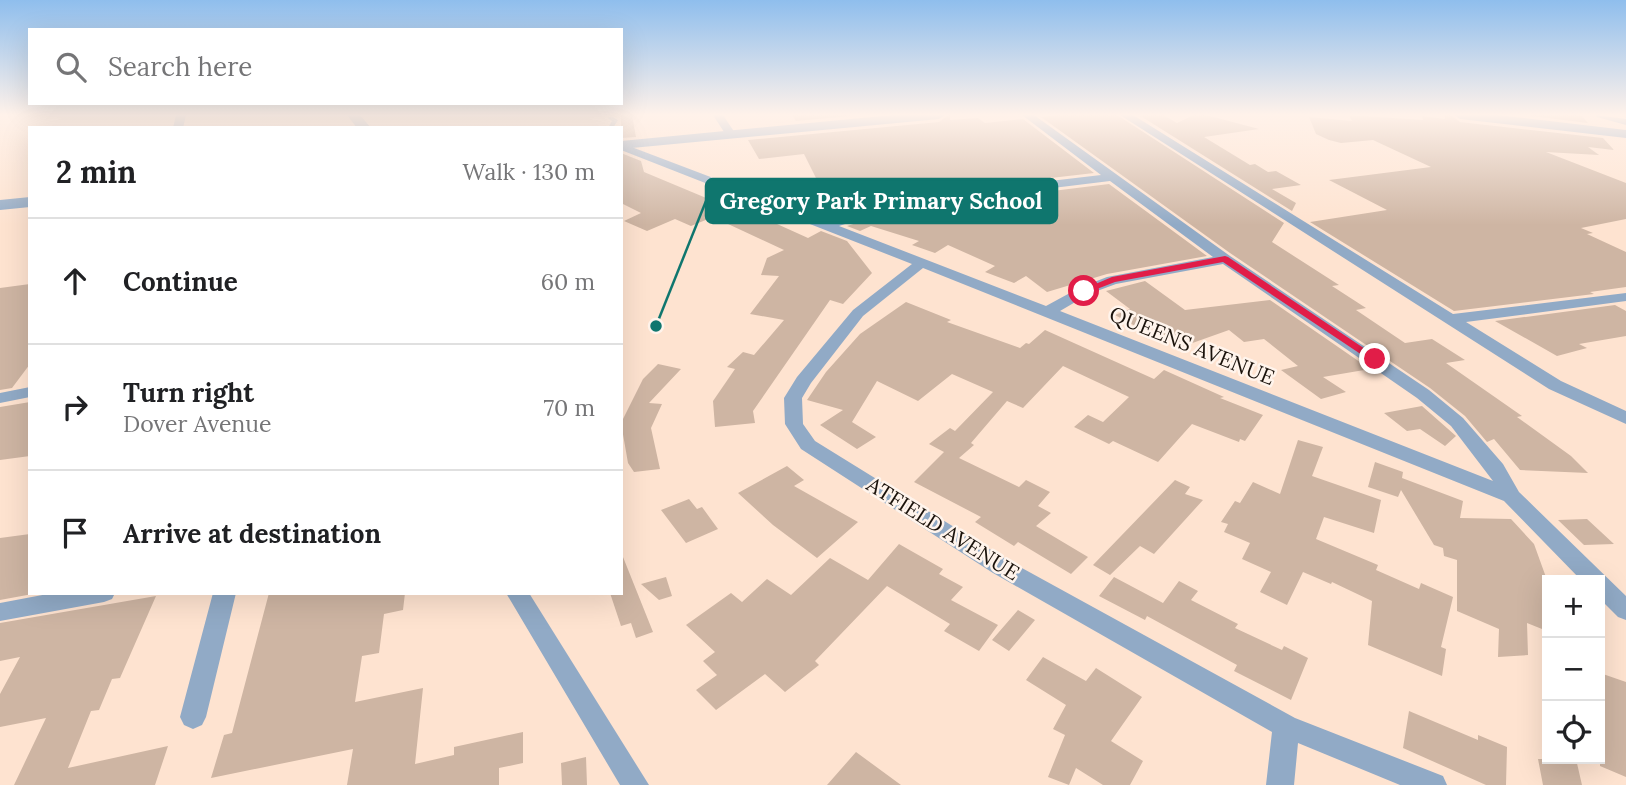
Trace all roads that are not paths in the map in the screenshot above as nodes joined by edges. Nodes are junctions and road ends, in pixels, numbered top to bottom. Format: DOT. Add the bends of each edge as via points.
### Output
graph roads {
  1 [pos="638,152"];
  2 [pos="1076,152"];
  3 [pos="1184,152"];
  4 [pos="1110,177"];
  5 [pos="28,202"];
  6 [pos="0,205"];
  7 [pos="828,226"];
  8 [pos="1225,259"];
  9 [pos="920,264"];
  10 [pos="1626,297"];
  11 [pos="1049,311"];
  12 [pos="1453,319"];
  13 [pos="28,392"];
  14 [pos="0,398"];
  15 [pos="1626,418"];
  16 [pos="1511,496"];
  17 [pos="1590,575"];
  18 [pos="1605,590"];
  19 [pos="93,595"];
  20 [pos="224,595"];
  21 [pos="518,595"];
  22 [pos="1626,611"];
  23 [pos="0,612"];
  24 [pos="194,717"];
  25 [pos="1286,726"];
  26 [pos="635,785"];
  27 [pos="1280,785"];
  28 [pos="1433,785"];
  1 -- 7 [label="street, QUEENS AVENUE"];
  2 -- 4 [label="street"];
  3 -- 12 [label="street"];
  4 -- 7 [label="street" via="895,203"];
  4 -- 8 [label="street"];
  5 -- 6 [label="street"];
  7 -- 9 [label="street, QUEENS AVENUE"];
  8 -- 11 [label="street" via="1112,280"];
  8 -- 16 [label="street" via="1457,422 1496,469"];
  9 -- 11 [label="street, QUEENS AVENUE"];
  9 -- 25 [label="street, ATFIELD AVENUE" via="858,313 793,398 794,424 808,444 1001,567"];
  10 -- 12 [label="street"];
  11 -- 16 [label="street, QUEENS AVENUE"];
  12 -- 15 [label="street" via="1555,385"];
  13 -- 14 [label="street"];
  16 -- 17 [label="street"];
  18 -- 22 [label="street"];
  19 -- 23 [label="street"];
  20 -- 24 [label="street"];
  21 -- 26 [label="street"];
  25 -- 27 [label="street"];
  25 -- 28 [label="street, ATFIELD AVENUE"];
}
